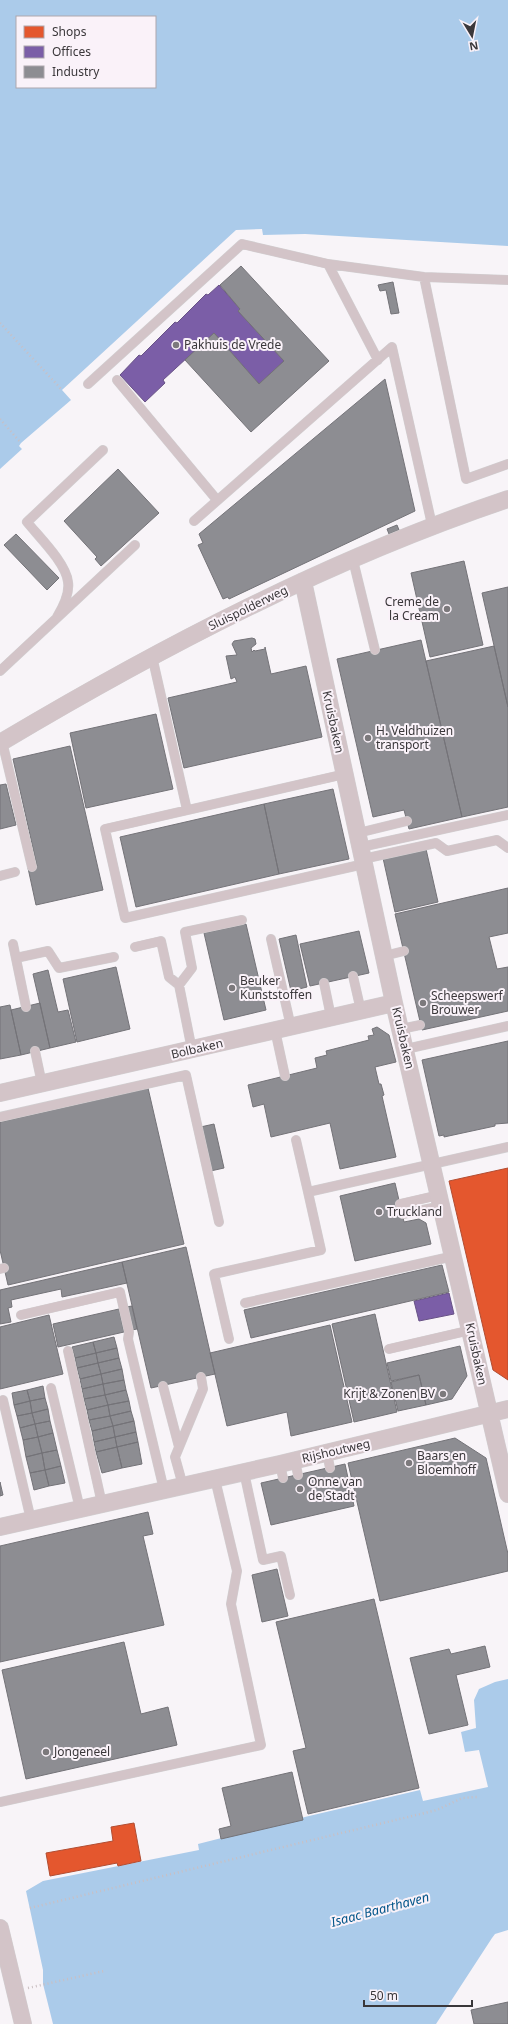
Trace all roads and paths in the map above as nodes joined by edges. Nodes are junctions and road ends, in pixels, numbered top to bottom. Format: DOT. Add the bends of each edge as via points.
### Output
graph roads {
  1 [pos="328,264"];
  2 [pos="424,277"];
  3 [pos="508,280"];
  4 [pos="0,323"];
  5 [pos="378,360"];
  6 [pos="117,380"];
  7 [pos="88,384"];
  8 [pos="62,390"];
  9 [pos="0,419"];
  10 [pos="21,443"];
  11 [pos="102,450"];
  12 [pos="508,464"];
  13 [pos="508,499"];
  14 [pos="217,500"];
  15 [pos="194,521"];
  16 [pos="432,526"];
  17 [pos="135,545"];
  18 [pos="353,560"];
  19 [pos="303,581"];
  20 [pos="57,617"];
  21 [pos="375,650"];
  22 [pos="152,656"];
  23 [pos="0,671"];
  24 [pos="1,742"];
  25 [pos="345,774"];
  26 [pos="187,810"];
  27 [pos="508,815"];
  28 [pos="407,821"];
  29 [pos="508,848"];
  30 [pos="361,851"];
  31 [pos="32,867"];
  32 [pos="15,872"];
  33 [pos="0,876"];
  34 [pos="242,920"];
  35 [pos="271,939"];
  36 [pos="13,944"];
  37 [pos="135,947"];
  38 [pos="404,951"];
  39 [pos="384,956"];
  40 [pos="114,957"];
  41 [pos="16,958"];
  42 [pos="353,976"];
  43 [pos="324,983"];
  44 [pos="179,985"];
  45 [pos="394,1003"];
  46 [pos="26,1007"];
  47 [pos="361,1011"];
  48 [pos="332,1018"];
  49 [pos="420,1025"];
  50 [pos="508,1026"];
  51 [pos="283,1029"];
  52 [pos="401,1029"];
  53 [pos="406,1049"];
  54 [pos="192,1050"];
  55 [pos="35,1052"];
  56 [pos="285,1076"];
  57 [pos="42,1084"];
  58 [pos="0,1093"];
  59 [pos="0,1117"];
  60 [pos="296,1140"];
  61 [pos="508,1147"];
  62 [pos="432,1164"];
  63 [pos="308,1192"];
  64 [pos="441,1200"];
  65 [pos="400,1204"];
  66 [pos="403,1214"];
  67 [pos="219,1222"];
  68 [pos="454,1256"];
  69 [pos="245,1303"];
  70 [pos="20,1315"];
  71 [pos="471,1330"];
  72 [pos="229,1339"];
  73 [pos="389,1349"];
  74 [pos="68,1351"];
  75 [pos="201,1377"];
  76 [pos="163,1386"];
  77 [pos="51,1388"];
  78 [pos="3,1400"];
  79 [pos="508,1409"];
  80 [pos="489,1414"];
  81 [pos="179,1447"];
  82 [pos="244,1472"];
  83 [pos="215,1479"];
  84 [pos="183,1486"];
  85 [pos="164,1490"];
  86 [pos="508,1494"];
  87 [pos="102,1504"];
  88 [pos="80,1509"];
  89 [pos="31,1520"];
  90 [pos="0,1527"];
  91 [pos="290,1595"];
  92 [pos="478,1797"];
  93 [pos="0,1802"];
  94 [pos="30,1908"];
  95 [pos="0,1928"];
  96 [pos="104,1971"];
  97 [pos="43,1984"];
  98 [pos="23,2024"];
  1 -- 2 [label="lane"];
  1 -- 5 [label="lane"];
  1 -- 7 [label="lane" via="242,244"];
  2 -- 3 [label="lane"];
  2 -- 12 [label="lane" via="466,479"];
  4 -- 8 [label="path"];
  5 -- 14 [label="lane"];
  5 -- 16 [label="lane" via="392,347"];
  6 -- 14 [label="lane"];
  9 -- 10 [label="path"];
  11 -- 20 [label="lane" via="27,522 61,565 68,582 66,603"];
  13 -- 16 [label="street, Sluispolderweg"];
  14 -- 15 [label="lane"];
  16 -- 18 [label="street, Sluispolderweg"];
  17 -- 20 [label="lane"];
  18 -- 19 [label="street, Sluispolderweg"];
  18 -- 21 [label="lane"];
  19 -- 22 [label="street, Sluispolderweg"];
  19 -- 25 [label="street, Kruisbaken"];
  20 -- 23 [label="lane"];
  22 -- 24 [label="street, Sluispolderweg"];
  22 -- 26 [label="lane"];
  24 -- 31 [label="lane"];
  25 -- 26 [label="lane"];
  25 -- 30 [label="street, Kruisbaken"];
  26 -- 30 [label="lane" via="105,829 125,918"];
  27 -- 30 [label="lane"];
  28 -- 30 [label="lane"];
  29 -- 30 [label="lane" via="497,840 448,851 436,843"];
  30 -- 39 [label="street, Kruisbaken"];
  32 -- 33 [label="lane"];
  34 -- 44 [label="lane" via="185,932 192,968"];
  35 -- 51 [label="lane"];
  36 -- 41 [label="lane"];
  37 -- 44 [label="lane" via="160,941 169,977"];
  38 -- 39 [label="lane"];
  39 -- 45 [label="street, Kruisbaken"];
  40 -- 41 [label="lane" via="59,968 48,951"];
  41 -- 46 [label="lane"];
  42 -- 47 [label="lane"];
  43 -- 48 [label="lane"];
  44 -- 54 [label="lane"];
  45 -- 47 [label="street, Bolbaken"];
  45 -- 52 [label="street, Kruisbaken"];
  47 -- 48 [label="street, Bolbaken"];
  48 -- 51 [label="street, Bolbaken"];
  49 -- 52 [label="lane"];
  50 -- 53 [label="lane"];
  51 -- 54 [label="street, Bolbaken"];
  51 -- 56 [label="lane"];
  52 -- 53 [label="street, Kruisbaken"];
  53 -- 62 [label="street, Kruisbaken"];
  54 -- 57 [label="street, Bolbaken"];
  55 -- 57 [label="lane"];
  57 -- 58 [label="street, Bolbaken"];
  59 -- 67 [label="lane" via="186,1075"];
  60 -- 63 [label="lane"];
  61 -- 62 [label="lane"];
  62 -- 63 [label="lane"];
  62 -- 64 [label="street, Kruisbaken"];
  63 -- 72 [label="lane" via="321,1250 214,1274"];
  64 -- 65 [label="lane"];
  64 -- 66 [label="lane"];
  64 -- 68 [label="street, Kruisbaken"];
  68 -- 69 [label="lane"];
  68 -- 71 [label="street, Kruisbaken"];
  70 -- 85 [label="lane" via="120,1292 128,1339"];
  71 -- 73 [label="lane"];
  71 -- 80 [label="street, Kruisbaken"];
  74 -- 87 [label="lane"];
  75 -- 81 [label="lane" via="203,1389"];
  76 -- 81 [label="lane"];
  77 -- 88 [label="lane"];
  78 -- 89 [label="lane"];
  79 -- 80 [label="street, Rijshoutweg"];
  80 -- 82 [label="street, Rijshoutweg" via="289,1470"];
  80 -- 86 [label="street, Kruisbaken"];
  81 -- 84 [label="lane" via="175,1457"];
  82 -- 83 [label="street, Rijshoutweg"];
  82 -- 91 [label="lane" via="263,1560 281,1556"];
  83 -- 84 [label="street, Rijshoutweg"];
  83 -- 93 [label="lane" via="237,1571 231,1604 261,1745"];
  84 -- 85 [label="street, Rijshoutweg"];
  85 -- 87 [label="street, Rijshoutweg"];
  87 -- 88 [label="street, Rijshoutweg"];
  88 -- 89 [label="street, Rijshoutweg"];
  89 -- 90 [label="street, Rijshoutweg"];
  92 -- 94 [label="path" via="462,1798 437,1810"];
  95 -- 98 [label="street"];
  96 -- 97 [label="path"];
}
